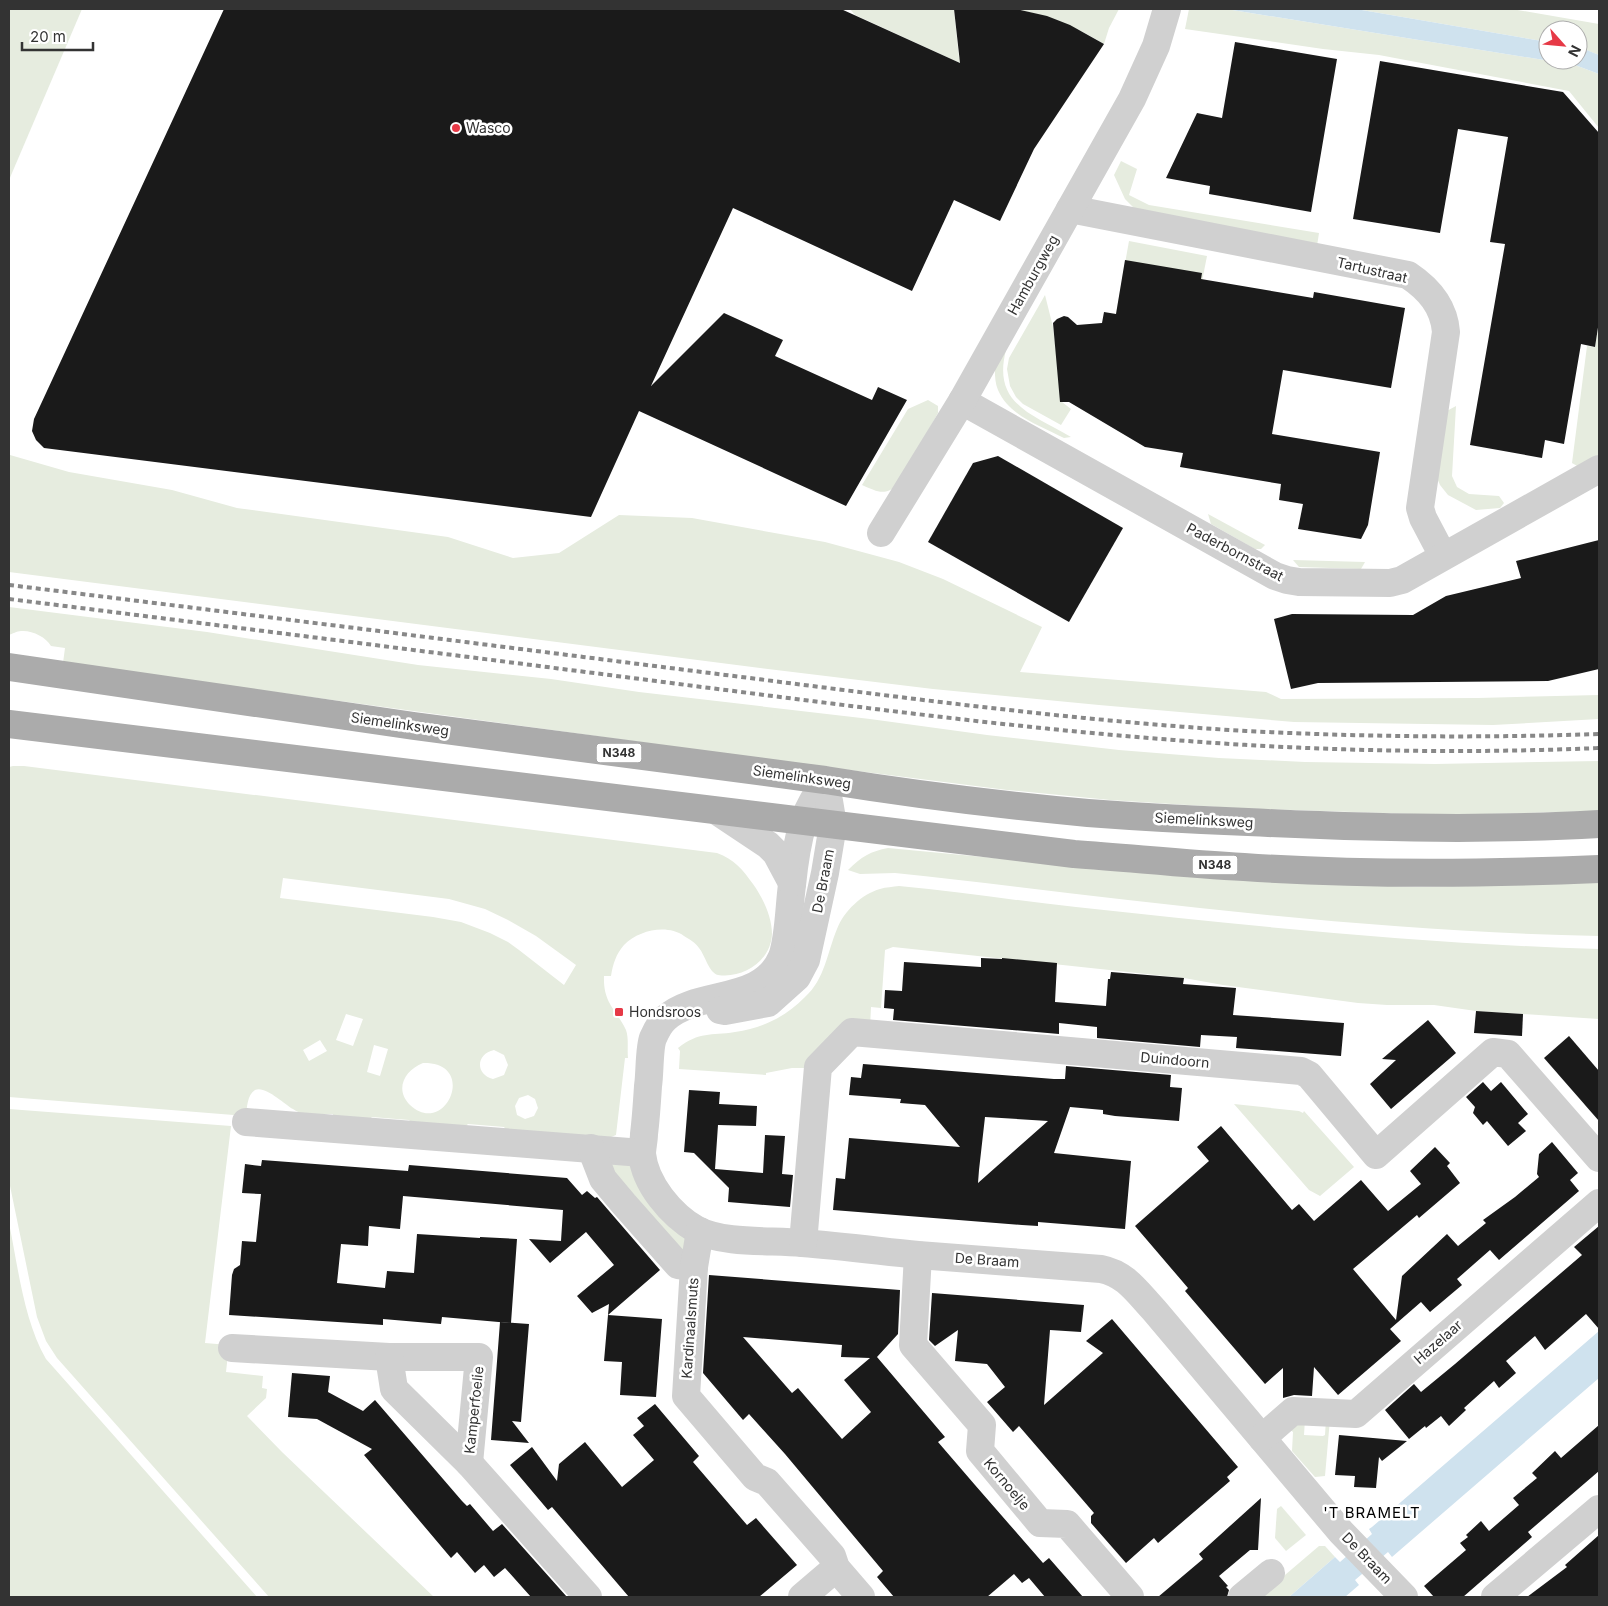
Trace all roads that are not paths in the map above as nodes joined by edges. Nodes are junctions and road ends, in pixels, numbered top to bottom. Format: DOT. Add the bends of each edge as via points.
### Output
graph roads {
  1 [pos="1167,9"];
  2 [pos="1070,208"];
  3 [pos="962,401"];
  4 [pos="1599,469"];
  5 [pos="881,532"];
  6 [pos="1443,556"];
  7 [pos="9,667"];
  8 [pos="9,724"];
  9 [pos="825,780"];
  10 [pos="717,811"];
  11 [pos="803,821"];
  12 [pos="1599,824"];
  13 [pos="833,825"];
  14 [pos="1599,869"];
  15 [pos="792,883"];
  16 [pos="697,1003"];
  17 [pos="246,1122"];
  18 [pos="591,1148"];
  19 [pos="642,1154"];
  20 [pos="1599,1158"];
  21 [pos="1599,1203"];
  22 [pos="700,1231"];
  23 [pos="802,1243"];
  24 [pos="918,1255"];
  25 [pos="694,1267"];
  26 [pos="232,1348"];
  27 [pos="389,1356"];
  28 [pos="1262,1438"];
  29 [pos="469,1463"];
  30 [pos="1599,1509"];
  31 [pos="836,1568"];
  32 [pos="1271,1573"];
  33 [pos="1391,1589"];
  34 [pos="588,1597"];
  35 [pos="802,1597"];
  36 [pos="861,1597"];
  37 [pos="1130,1597"];
  38 [pos="1242,1597"];
  39 [pos="1495,1597"];
  1 -- 2 [label="street, Hamburgweg" via="1156,46 1128,106"];
  2 -- 3 [label="street, Hamburgweg"];
  2 -- 6 [label="street, Tartustraat" via="1408,276 1428,290 1437,301 1446,332 1420,508 1422,518"];
  3 -- 5 [label="street, Hamburgweg"];
  3 -- 6 [label="street, Paderbornstraat" via="1287,580 1390,584"];
  4 -- 6 [label="street, Paderbornstraat"];
  7 -- 9 [label="main road, Siemelinksweg / N348" via="414,726"];
  8 -- 10 [label="main road, N348"];
  9 -- 11 [label="street, De Braam"];
  9 -- 12 [label="main road, Siemelinksweg / N348" via="984,801 1172,818 1334,827"];
  9 -- 13 [label="street, De Braam"];
  10 -- 11 [label="main road, N348"];
  10 -- 15 [label="street" via="768,845"];
  11 -- 13 [label="main road, N348"];
  11 -- 15 [label="street, De Braam"];
  13 -- 14 [label="main road, N348" via="1074,854 1243,867 1467,872"];
  13 -- 16 [label="street, De Braam" via="810,945 797,977 768,1003 725,1011"];
  15 -- 16 [label="street, De Braam" via="782,956 773,971 759,984"];
  16 -- 19 [label="street, De Braam" via="667,1017 652,1041"];
  17 -- 18 [label="street"];
  18 -- 19 [label="street"];
  18 -- 25 [label="street" via="603,1179 624,1204 678,1265"];
  19 -- 22 [label="street, De Braam" via="648,1176 660,1196 675,1214"];
  20 -- 23 [label="street, Duindoorn" via="1508,1054 1493,1052 1376,1155 1309,1075 1301,1071 852,1032 818,1067"];
  21 -- 28 [label="street, Hazelaar" via="1356,1414 1293,1411"];
  22 -- 23 [label="street, De Braam" via="734,1239"];
  22 -- 25 [label="street, Kardinaalsmuts"];
  23 -- 24 [label="street, De Braam"];
  24 -- 28 [label="street, De Braam" via="1101,1269 1122,1276"];
  24 -- 37 [label="street, Kornoelje" via="913,1345 982,1425 980,1452 1040,1523 1068,1524"];
  25 -- 31 [label="street, Kardinaalsmuts" via="686,1396 755,1477 768,1482 832,1556"];
  26 -- 27 [label="street, Kamperfoelie"];
  27 -- 29 [label="street, Kamperfoelie" via="394,1389"];
  27 -- 29 [label="street, Kamperfoelie" via="480,1357"];
  28 -- 33 [label="street, De Braam"];
  29 -- 34 [label="street, Kamperfoelie"];
  30 -- 39 [label="street"];
  31 -- 35 [label="street"];
  31 -- 36 [label="street, Kardinaalsmuts"];
  32 -- 38 [label="street"];
}
